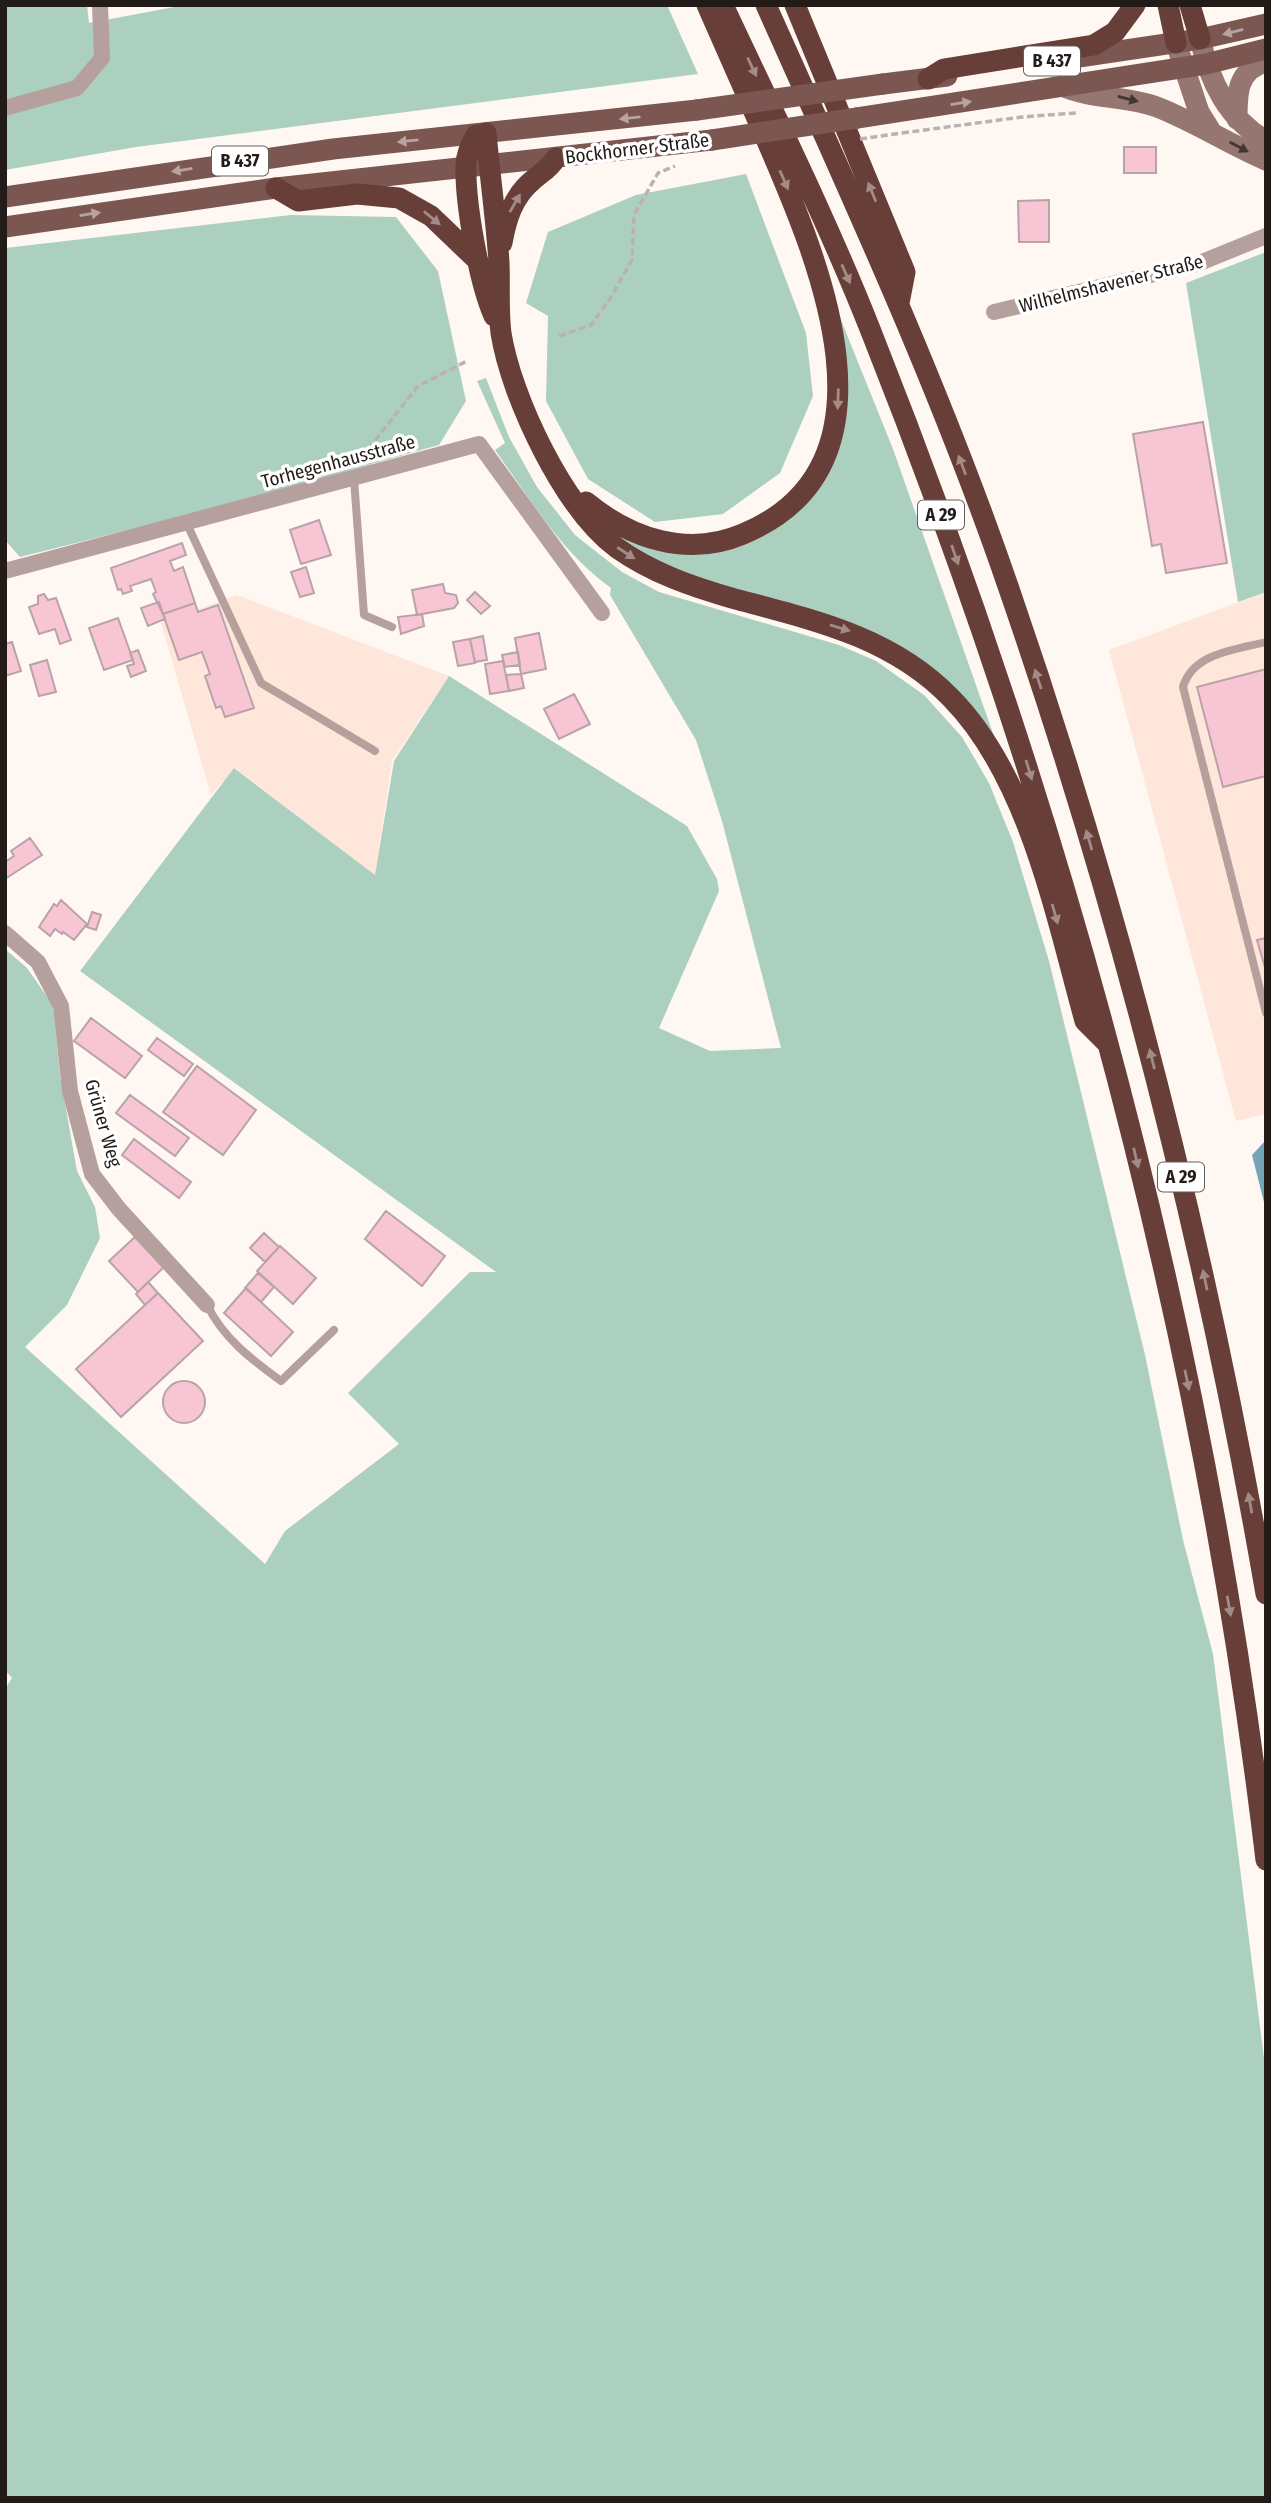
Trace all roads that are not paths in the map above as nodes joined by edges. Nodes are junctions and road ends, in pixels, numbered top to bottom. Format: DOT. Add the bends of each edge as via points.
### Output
graph roads {
  1 [pos="100,5"];
  2 [pos="707,5"];
  3 [pos="723,5"];
  4 [pos="766,5"];
  5 [pos="795,5"];
  6 [pos="1135,5"];
  7 [pos="1168,5"];
  8 [pos="1190,5"];
  9 [pos="1266,23"];
  10 [pos="1200,39"];
  11 [pos="1176,43"];
  12 [pos="1266,49"];
  13 [pos="1266,62"];
  14 [pos="1206,64"];
  15 [pos="1181,68"];
  16 [pos="928,79"];
  17 [pos="1062,86"];
  18 [pos="5,108"];
  19 [pos="1237,119"];
  20 [pos="1212,133"];
  21 [pos="481,134"];
  22 [pos="1266,141"];
  23 [pos="556,158"];
  24 [pos="1266,160"];
  25 [pos="489,164"];
  26 [pos="466,167"];
  27 [pos="276,188"];
  28 [pos="5,197"];
  29 [pos="5,227"];
  30 [pos="1266,236"];
  31 [pos="488,262"];
  32 [pos="899,303"];
  33 [pos="994,312"];
  34 [pos="354,479"];
  35 [pos="565,485"];
  36 [pos="187,524"];
  37 [pos="5,570"];
  38 [pos="602,612"];
  39 [pos="392,627"];
  40 [pos="1266,642"];
  41 [pos="374,751"];
  42 [pos="5,933"];
  43 [pos="1266,1013"];
  44 [pos="1108,1044"];
  45 [pos="208,1305"];
  46 [pos="334,1330"];
  47 [pos="1266,1594"];
  48 [pos="1266,1860"];
  1 -- 18 [label="street" via="102,58 77,88"];
  2 -- 35 [label="highway, one-way" via="799,214 822,288 838,372 832,441 822,466 793,504 754,530 715,544 672,544 629,531"];
  3 -- 44 [label="highway, A 29, one-way" via="870,329 933,491 1022,748"];
  4 -- 32 [label="highway, A 29"];
  32 -- 5 [label="highway, one-way" via="905,272"];
  6 -- 16 [label="highway" via="1115,32 1094,45 944,69"];
  7 -- 11 [label="highway"];
  8 -- 10 [label="highway"];
  9 -- 10 [label="main road, Bockhorner Straße / B 437, one-way"];
  10 -- 11 [label="main road, Bockhorner Straße / B 437"];
  10 -- 14 [label="street"];
  11 -- 15 [label="street"];
  11 -- 16 [label="main road, Bockhorner Straße / B 437"];
  12 -- 14 [label="main road, Bockhorner Straße / B 437"];
  13 -- 19 [label="street" via="1254,65 1241,79"];
  14 -- 15 [label="main road, Bockhorner Straße / B 437"];
  14 -- 19 [label="street"];
  15 -- 17 [label="main road, Bockhorner Straße / B 437"];
  15 -- 20 [label="street"];
  16 -- 21 [label="main road, Bockhorner Straße / B 437, one-way, bridge"];
  17 -- 20 [label="street, one-way" via="1085,96 1118,96 1157,107"];
  23 -- 17 [label="main road, Bockhorner Straße / B 437, one-way, bridge" via="712,140"];
  19 -- 22 [label="street"];
  20 -- 24 [label="street, one-way"];
  21 -- 25 [label="highway"];
  21 -- 26 [label="highway" via="468,150"];
  21 -- 28 [label="main road, Bockhorner Straße / B 437, one-way" via="333,149"];
  23 -- 25 [label="main road, Bockhorner Straße / B 437"];
  31 -- 23 [label="highway, one-way" via="515,201"];
  25 -- 26 [label="main road, Bockhorner Straße / B 437"];
  25 -- 31 [label="highway"];
  26 -- 27 [label="main road, Bockhorner Straße / B 437"];
  26 -- 31 [label="highway"];
  29 -- 27 [label="main road, Bockhorner Straße / B 437, one-way"];
  27 -- 31 [label="highway, one-way" via="299,201 357,194 399,198 431,216"];
  30 -- 33 [label="street, Wilhelmshavener Straße" via="1197,264"];
  31 -- 35 [label="highway" via="487,300 507,360 544,454"];
  47 -- 32 [label="highway, A 29, one-way" via="1197,1241 1149,1045 1012,597"];
  34 -- 36 [label="street, Torhegenhausstraße"];
  34 -- 38 [label="street, Torhegenhausstraße" via="479,444"];
  34 -- 39 [label="lane" via="364,615"];
  35 -- 44 [label="highway, one-way" via="597,531 641,563 702,590 853,632 891,650 951,697 983,738 1026,824 1085,1021"];
  36 -- 37 [label="street, Torhegenhausstraße"];
  36 -- 41 [label="lane" via="261,683"];
  40 -- 43 [label="lane" via="1206,658 1187,673 1183,687"];
  42 -- 45 [label="street, Grüner Weg" via="38,962 61,1006 70,1091 92,1174"];
  44 -- 48 [label="highway, A 29, one-way" via="1205,1465 1254,1757"];
  45 -- 46 [label="lane" via="219,1328 281,1381"];
}
